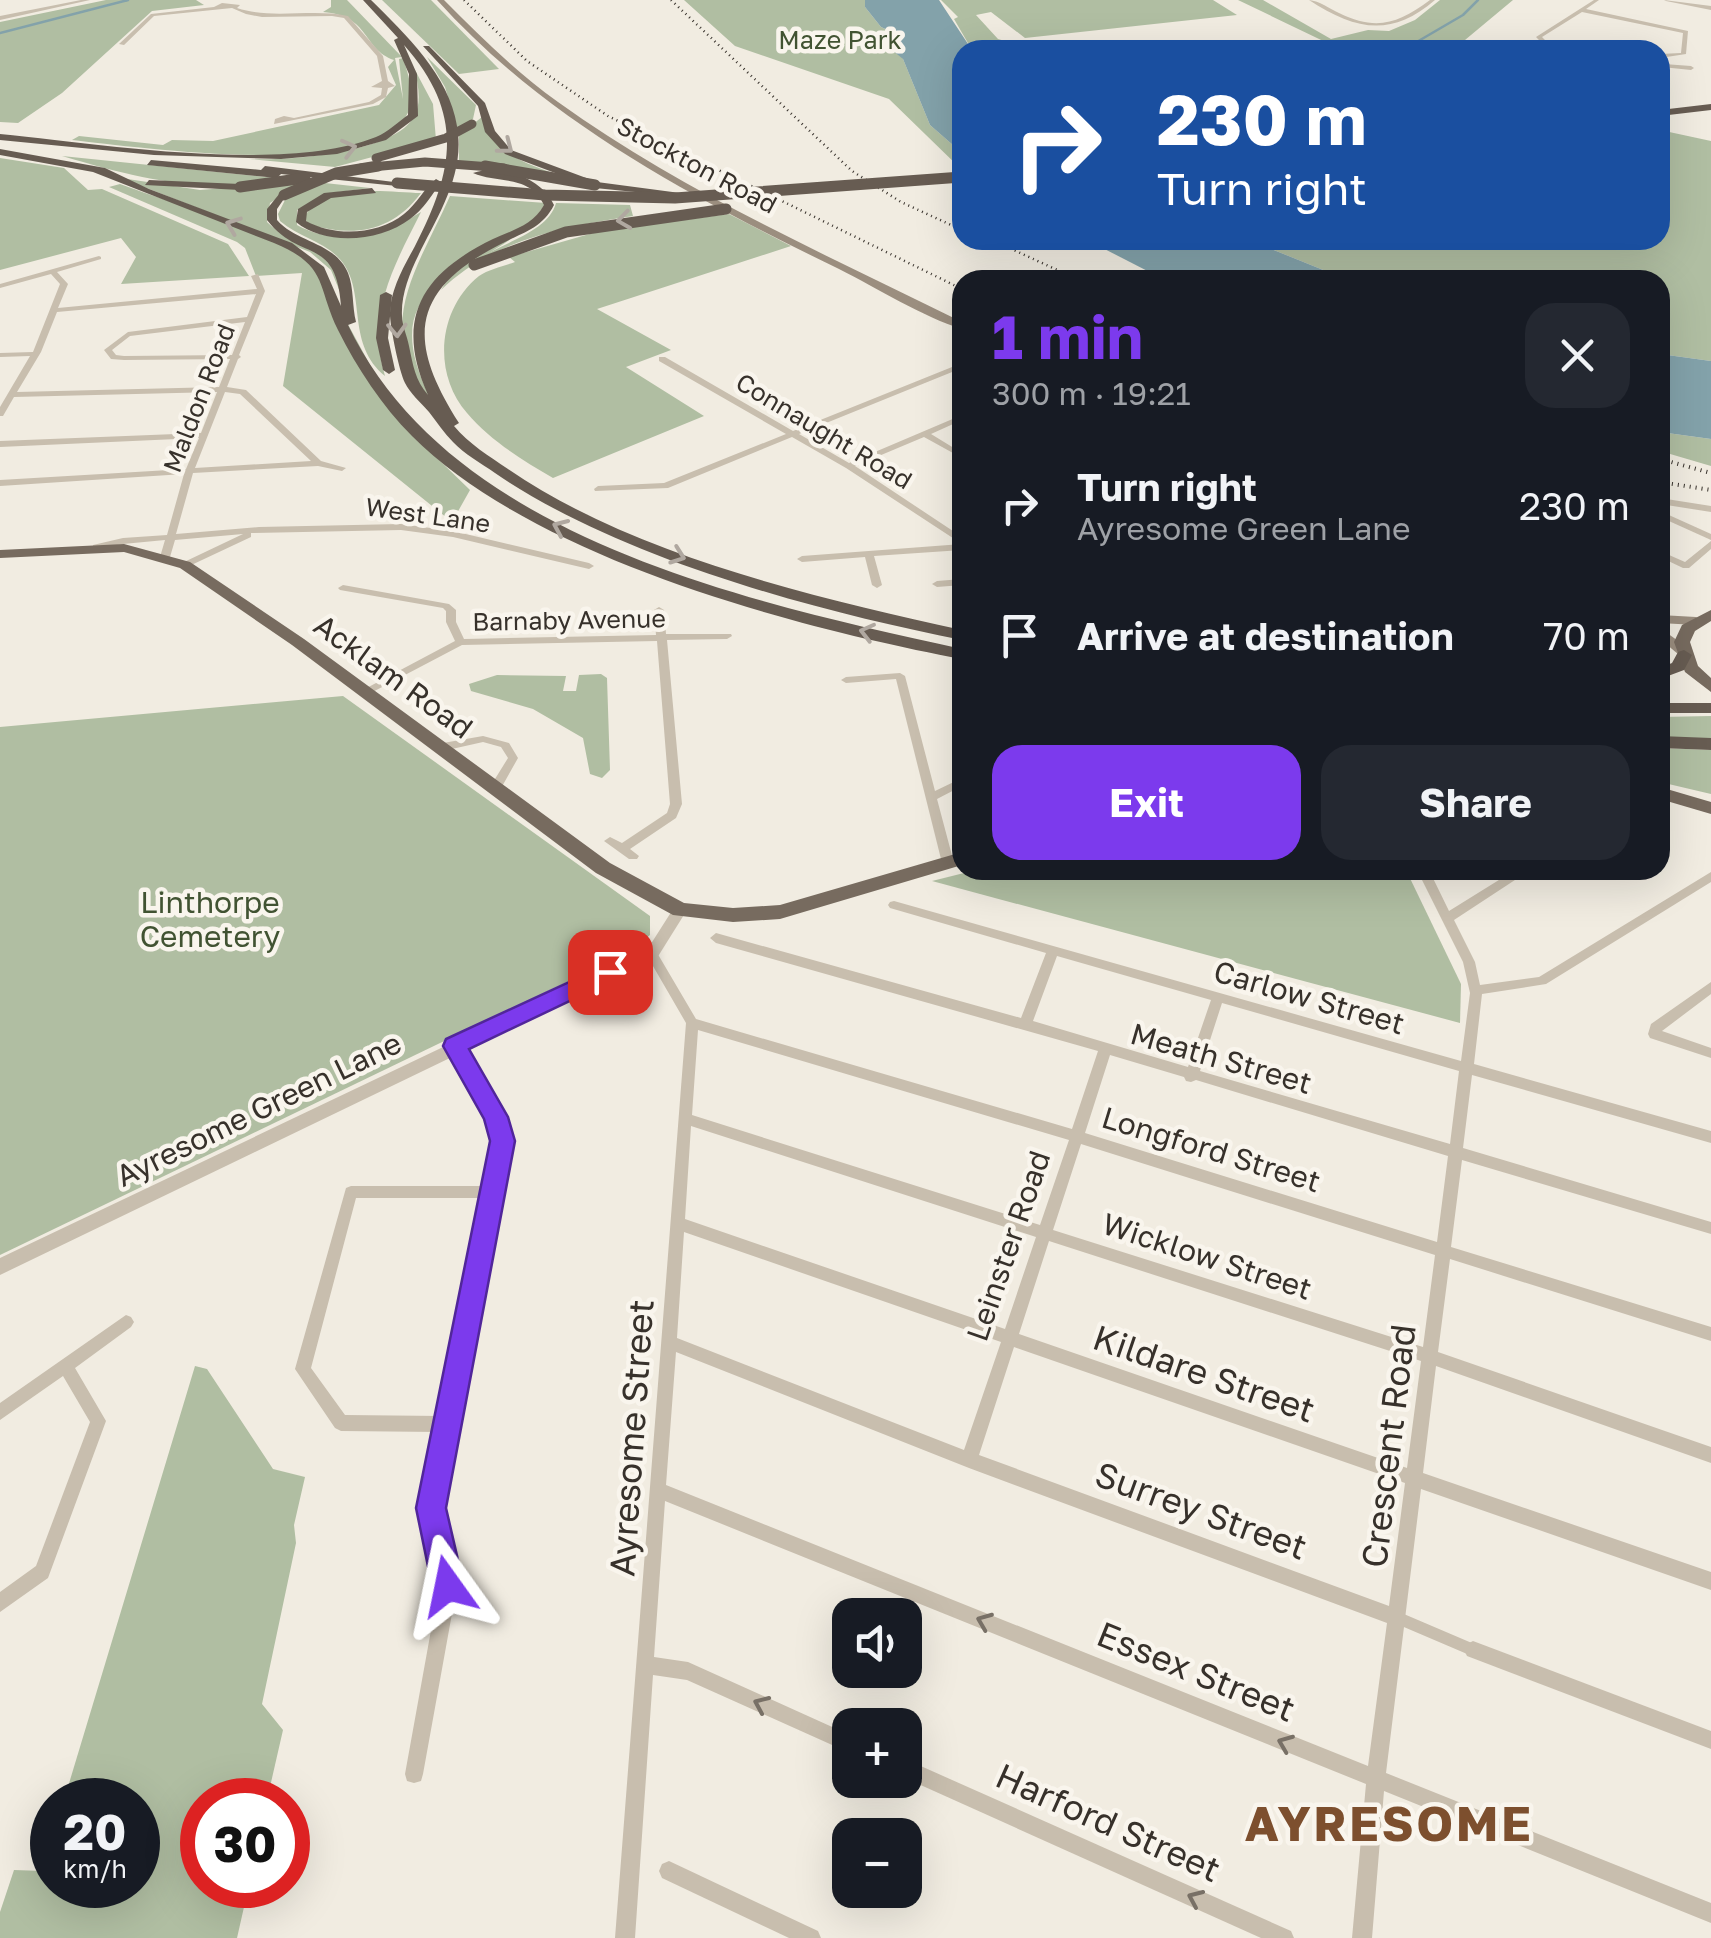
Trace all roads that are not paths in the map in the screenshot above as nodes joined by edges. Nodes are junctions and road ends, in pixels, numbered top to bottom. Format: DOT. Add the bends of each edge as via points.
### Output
graph roads {
  1 [pos="88,0"];
  2 [pos="355,0"];
  3 [pos="367,0"];
  4 [pos="440,0"];
  5 [pos="1311,0"];
  6 [pos="1433,0"];
  7 [pos="1597,0"];
  8 [pos="1666,0"];
  9 [pos="215,4"];
  10 [pos="230,4"];
  11 [pos="1711,8"];
  12 [pos="1582,10"];
  13 [pos="0,18"];
  14 [pos="388,21"];
  15 [pos="398,40"];
  16 [pos="1541,40"];
  17 [pos="122,44"];
  18 [pos="1670,55"];
  19 [pos="1670,66"];
  20 [pos="1690,68"];
  21 [pos="473,96"];
  22 [pos="1711,113"];
  23 [pos="1670,117"];
  24 [pos="294,120"];
  25 [pos="0,145"];
  26 [pos="133,148"];
  27 [pos="91,167"];
  28 [pos="952,181"];
  29 [pos="952,181"];
  30 [pos="436,182"];
  31 [pos="595,185"];
  32 [pos="398,187"];
  33 [pos="886,191"];
  34 [pos="716,196"];
  35 [pos="99,258"];
  36 [pos="52,271"];
  37 [pos="255,276"];
  38 [pos="0,286"];
  39 [pos="261,291"];
  40 [pos="56,310"];
  41 [pos="250,319"];
  42 [pos="952,321"];
  43 [pos="358,353"];
  44 [pos="36,354"];
  45 [pos="0,355"];
  46 [pos="237,357"];
  47 [pos="662,359"];
  48 [pos="422,366"];
  49 [pos="952,369"];
  50 [pos="224,389"];
  51 [pos="0,394"];
  52 [pos="12,394"];
  53 [pos="0,414"];
  54 [pos="952,421"];
  55 [pos="794,433"];
  56 [pos="924,433"];
  57 [pos="204,435"];
  58 [pos="0,444"];
  59 [pos="468,448"];
  60 [pos="952,450"];
  61 [pos="318,463"];
  62 [pos="457,464"];
  63 [pos="848,466"];
  64 [pos="342,468"];
  65 [pos="189,474"];
  66 [pos="0,483"];
  67 [pos="598,489"];
  68 [pos="1670,503"];
  69 [pos="1711,509"];
  70 [pos="1670,519"];
  71 [pos="259,530"];
  72 [pos="172,536"];
  73 [pos="952,537"];
  74 [pos="1711,537"];
  75 [pos="1711,544"];
  76 [pos="952,545"];
  77 [pos="96,547"];
  78 [pos="0,554"];
  79 [pos="869,555"];
  80 [pos="165,556"];
  81 [pos="802,559"];
  82 [pos="1670,559"];
  83 [pos="185,565"];
  84 [pos="590,566"];
  85 [pos="952,583"];
  86 [pos="937,584"];
  87 [pos="877,585"];
  88 [pos="342,588"];
  89 [pos="362,591"];
  90 [pos="1711,598"];
  91 [pos="353,602"];
  92 [pos="659,610"];
  93 [pos="1703,618"];
  94 [pos="1670,619"];
  95 [pos="952,633"];
  96 [pos="726,636"];
  97 [pos="661,640"];
  98 [pos="1670,641"];
  99 [pos="460,642"];
  100 [pos="952,652"];
  101 [pos="1683,653"];
  102 [pos="1670,670"];
  103 [pos="846,680"];
  104 [pos="1711,687"];
  105 [pos="365,693"];
  106 [pos="1670,695"];
  107 [pos="1711,695"];
  108 [pos="1670,708"];
  109 [pos="1711,708"];
  110 [pos="1670,742"];
  111 [pos="1711,744"];
  112 [pos="443,747"];
  113 [pos="496,787"];
  114 [pos="952,787"];
  115 [pos="933,796"];
  116 [pos="1670,796"];
  117 [pos="1711,808"];
  118 [pos="621,848"];
  119 [pos="952,850"];
  120 [pos="952,862"];
  121 [pos="1711,876"];
  122 [pos="1428,880"];
  123 [pos="1508,880"];
  124 [pos="894,905"];
  125 [pos="680,910"];
  126 [pos="1448,918"];
  127 [pos="716,938"];
  128 [pos="1053,950"];
  129 [pos="652,954"];
  130 [pos="1711,987"];
  131 [pos="1476,990"];
  132 [pos="1218,997"];
  133 [pos="692,1023"];
  134 [pos="1024,1024"];
  135 [pos="455,1046"];
  136 [pos="1105,1051"];
  137 [pos="1711,1053"];
  138 [pos="1464,1069"];
  139 [pos="1191,1077"];
  140 [pos="684,1118"];
  141 [pos="1075,1136"];
  142 [pos="1711,1137"];
  143 [pos="1456,1153"];
  144 [pos="492,1192"];
  145 [pos="677,1222"];
  146 [pos="1711,1228"];
  147 [pos="1042,1233"];
  148 [pos="1442,1251"];
  149 [pos="0,1267"];
  150 [pos="126,1322"];
  151 [pos="1711,1334"];
  152 [pos="1006,1338"];
  153 [pos="668,1342"];
  154 [pos="1431,1358"];
  155 [pos="66,1367"];
  156 [pos="0,1412"];
  157 [pos="447,1424"];
  158 [pos="1711,1455"];
  159 [pos="969,1460"];
  160 [pos="1417,1479"];
  161 [pos="658,1490"];
  162 [pos="1711,1582"];
  163 [pos="0,1603"];
  164 [pos="1398,1618"];
  165 [pos="1473,1650"];
  166 [pos="646,1665"];
  167 [pos="832,1736"];
  168 [pos="1711,1740"];
  169 [pos="414,1774"];
  170 [pos="922,1776"];
  171 [pos="1376,1780"];
  172 [pos="669,1872"];
  173 [pos="1711,1914"];
  174 [pos="625,1938"];
  175 [pos="811,1938"];
  176 [pos="1284,1938"];
  177 [pos="1362,1938"];
  1 -- 13 [label="street"];
  2 -- 15 [label="highway"];
  3 -- 14 [label="highway"];
  4 -- 42 [label="main road, Stockton Road" via="514,74 627,153"];
  5 -- 6 [label="street" via="1376,27 1412,18"];
  7 -- 12 [label="street"];
  8 -- 11 [label="street"];
  9 -- 10 [label="street"];
  9 -- 17 [label="street" via="156,14"];
  10 -- 24 [label="street" via="261,18 346,17 380,56 384,96"];
  12 -- 16 [label="street"];
  12 -- 18 [label="street" via="1686,32 1684,53"];
  14 -- 21 [label="highway" via="435,55"];
  14 -- 59 [label="highway, one-way" via="428,64 448,104 454,140 444,198 399,295 400,362 417,397"];
  26 -- 15 [label="highway, one-way" via="283,158 384,137 406,124 415,107 413,74"];
  15 -- 30 [label="highway" via="436,100 442,146"];
  19 -- 20 [label="street"];
  21 -- 27 [label="highway, bridge" via="480,109 472,124 343,168 240,187 160,185"];
  21 -- 31 [label="highway, one-way, bridge" via="508,152"];
  22 -- 23 [label="highway"];
  25 -- 26 [label="highway"];
  25 -- 27 [label="highway"];
  25 -- 32 [label="highway"];
  26 -- 48 [label="highway" via="478,173 543,192 550,205 531,226 476,254 430,292 414,336"];
  43 -- 27 [label="highway, one-way" via="326,279 304,254"];
  28 -- 33 [label="highway, bridge"];
  29 -- 34 [label="highway, bridge"];
  30 -- 32 [label="highway" via="408,216 388,227 328,233 307,227 299,216 328,196"];
  30 -- 62 [label="highway" via="390,282 382,338 401,395"];
  31 -- 34 [label="highway, bridge"];
  31 -- 43 [label="highway, bridge" via="507,168 425,164 342,172 284,196 272,208 272,220 341,270"];
  32 -- 33 [label="highway, bridge" via="668,203"];
  32 -- 34 [label="highway, bridge"];
  33 -- 48 [label="highway, one-way, bridge" via="541,236 474,266 447,289 428,314"];
  35 -- 36 [label="street"];
  36 -- 38 [label="street"];
  36 -- 40 [label="street" via="64,284"];
  37 -- 39 [label="street, Maldon Road"];
  39 -- 40 [label="street"];
  39 -- 41 [label="street, Maldon Road"];
  40 -- 44 [label="street"];
  41 -- 46 [label="street, Maldon Road"];
  41 -- 46 [label="street" via="128,334 108,350 124,358"];
  43 -- 62 [label="highway" via="400,413"];
  44 -- 45 [label="street"];
  44 -- 52 [label="street"];
  46 -- 50 [label="street, Maldon Road"];
  47 -- 55 [label="street, Connaught Road"];
  48 -- 59 [label="highway"];
  49 -- 55 [label="street"];
  50 -- 52 [label="street"];
  50 -- 57 [label="street, Maldon Road"];
  50 -- 61 [label="street" via="243,392"];
  51 -- 52 [label="street"];
  52 -- 53 [label="street"];
  54 -- 56 [label="street"];
  55 -- 63 [label="street, Connaught Road"];
  55 -- 67 [label="street" via="665,486"];
  56 -- 60 [label="street"];
  56 -- 63 [label="street"];
  57 -- 58 [label="street"];
  57 -- 65 [label="street, Maldon Road"];
  59 -- 95 [label="highway, one-way" via="565,509 669,552 829,604"];
  61 -- 64 [label="street"];
  61 -- 65 [label="street"];
  100 -- 62 [label="highway, one-way" via="807,616 649,565 543,520"];
  63 -- 73 [label="street, Connaught Road"];
  65 -- 66 [label="street"];
  65 -- 72 [label="street, Maldon Road"];
  68 -- 69 [label="street"];
  70 -- 74 [label="street"];
  71 -- 72 [label="street, West Lane"];
  71 -- 83 [label="street, West Lane"];
  71 -- 84 [label="street, West Lane" via="401,526"];
  72 -- 77 [label="street, West Lane"];
  72 -- 80 [label="street, Maldon Road"];
  75 -- 82 [label="street" via="1686,566"];
  76 -- 79 [label="street"];
  77 -- 78 [label="main road, Acklam Road"];
  77 -- 80 [label="main road, Acklam Road"];
  79 -- 81 [label="street"];
  79 -- 87 [label="street"];
  80 -- 83 [label="main road, Acklam Road"];
  83 -- 105 [label="main road, Acklam Road"];
  85 -- 86 [label="street"];
  88 -- 89 [label="street"];
  89 -- 91 [label="street"];
  89 -- 99 [label="street" via="446,606"];
  90 -- 93 [label="main road"];
  92 -- 97 [label="street"];
  93 -- 94 [label="main road"];
  93 -- 101 [label="main road" via="1684,636"];
  96 -- 97 [label="street, Barnaby Avenue"];
  97 -- 99 [label="street, Barnaby Avenue"];
  97 -- 118 [label="street" via="675,810"];
  98 -- 101 [label="main road"];
  99 -- 105 [label="street, Barnaby Avenue"];
  101 -- 102 [label="highway"];
  101 -- 104 [label="main road"];
  103 -- 115 [label="street" via="900,676"];
  105 -- 112 [label="main road, Acklam Road"];
  106 -- 107 [label="highway"];
  108 -- 109 [label="highway"];
  110 -- 111 [label="highway"];
  112 -- 113 [label="main road, Acklam Road"];
  112 -- 113 [label="street" via="483,739 505,744 512,758"];
  113 -- 125 [label="main road, Acklam Road" via="603,868"];
  114 -- 115 [label="street"];
  115 -- 119 [label="street"];
  116 -- 117 [label="main road"];
  120 -- 125 [label="main road" via="780,912"];
  121 -- 131 [label="street" via="1542,981"];
  122 -- 126 [label="street, Crescent Road"];
  123 -- 126 [label="street"];
  124 -- 128 [label="street, Carlow Street"];
  125 -- 129 [label="street"];
  126 -- 131 [label="street, Crescent Road"];
  127 -- 134 [label="street, Meath Street"];
  128 -- 132 [label="street, Carlow Street"];
  128 -- 134 [label="street"];
  129 -- 133 [label="street"];
  129 -- 135 [label="street, Ayresome Green Lane"];
  130 -- 137 [label="street" via="1656,1028 1661,1038"];
  131 -- 138 [label="street, Crescent Road"];
  132 -- 138 [label="street, Carlow Street"];
  132 -- 139 [label="street"];
  133 -- 140 [label="street, Ayresome Street"];
  133 -- 141 [label="street, Longford Street"];
  134 -- 136 [label="street, Meath Street"];
  135 -- 144 [label="street" via="496,1117 502,1141"];
  135 -- 149 [label="street, Ayresome Green Lane"];
  136 -- 139 [label="street, Meath Street"];
  136 -- 141 [label="street, Leinster Road"];
  138 -- 142 [label="street, Carlow Street"];
  138 -- 143 [label="street, Crescent Road"];
  139 -- 143 [label="street, Meath Street"];
  140 -- 145 [label="street, Ayresome Street"];
  140 -- 147 [label="street, Wicklow Street"];
  141 -- 147 [label="street, Leinster Road"];
  141 -- 148 [label="street, Longford Street"];
  143 -- 146 [label="street, Meath Street"];
  143 -- 148 [label="street, Crescent Road"];
  144 -- 157 [label="street"];
  144 -- 157 [label="street" via="351,1192 303,1368 341,1423"];
  145 -- 152 [label="street, Kildare Street"];
  145 -- 153 [label="street, Ayresome Street"];
  147 -- 152 [label="street, Leinster Road"];
  147 -- 154 [label="street, Wicklow Street"];
  148 -- 151 [label="street, Longford Street"];
  148 -- 154 [label="street, Crescent Road"];
  150 -- 155 [label="street"];
  152 -- 159 [label="street, Leinster Road"];
  152 -- 160 [label="street, Kildare Street"];
  153 -- 159 [label="street, Surrey Street"];
  153 -- 161 [label="street, Ayresome Street"];
  154 -- 158 [label="street, Wicklow Street"];
  154 -- 160 [label="street, Crescent Road"];
  155 -- 156 [label="street"];
  155 -- 163 [label="street" via="98,1420 42,1572"];
  157 -- 169 [label="street" via="431,1508 448,1586"];
  159 -- 164 [label="street, Surrey Street"];
  160 -- 162 [label="street, Kildare Street"];
  160 -- 164 [label="street, Crescent Road"];
  161 -- 166 [label="street, Ayresome Street"];
  171 -- 161 [label="street, Essex Street, one-way"];
  164 -- 165 [label="street, Surrey Street"];
  164 -- 171 [label="street, Crescent Road"];
  165 -- 168 [label="street, Surrey Street"];
  167 -- 166 [label="street, one-way" via="688,1671"];
  166 -- 174 [label="street, Ayresome Street"];
  176 -- 170 [label="street, Harford Street, one-way"];
  171 -- 173 [label="street, Essex Street"];
  171 -- 177 [label="street, Crescent Road"];
  172 -- 175 [label="street"];
}
